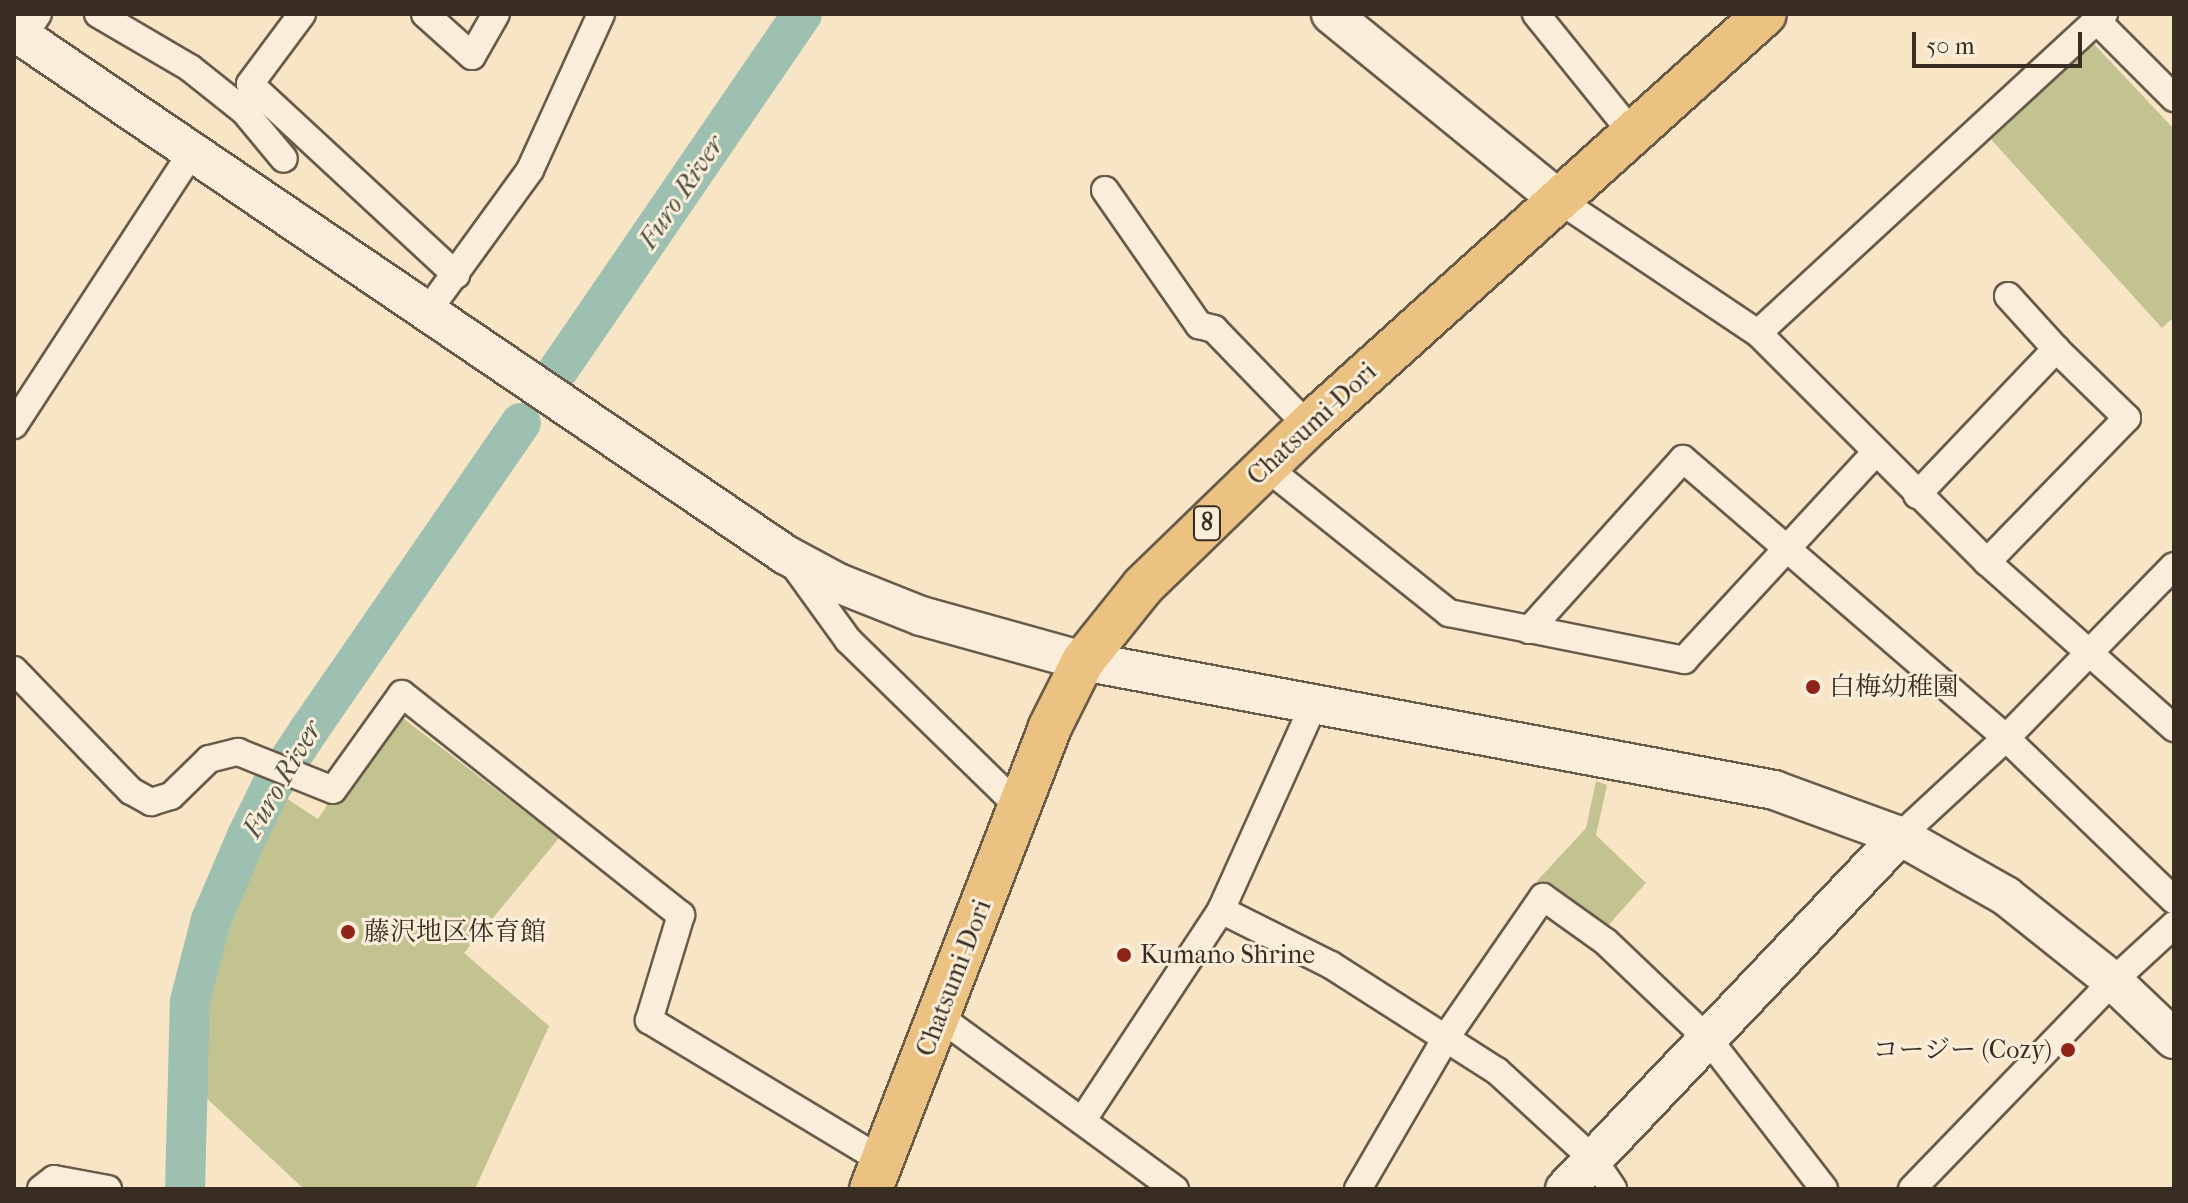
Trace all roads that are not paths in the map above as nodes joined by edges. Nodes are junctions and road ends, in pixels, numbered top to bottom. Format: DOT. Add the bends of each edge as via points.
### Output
graph roads {
  1 [pos="98,14"];
  2 [pos="302,14"];
  3 [pos="425,14"];
  4 [pos="496,14"];
  5 [pos="601,14"];
  6 [pos="1331,14"];
  7 [pos="1536,14"];
  8 [pos="1765,14"];
  9 [pos="2100,17"];
  10 [pos="25,28"];
  11 [pos="2174,98"];
  12 [pos="1632,133"];
  13 [pos="191,153"];
  14 [pos="284,159"];
  15 [pos="1105,190"];
  16 [pos="1559,200"];
  17 [pos="456,275"];
  18 [pos="2008,296"];
  19 [pos="427,312"];
  20 [pos="1758,333"];
  21 [pos="2056,349"];
  22 [pos="14,425"];
  23 [pos="1308,426"];
  24 [pos="1874,454"];
  25 [pos="1266,467"];
  26 [pos="1917,495"];
  27 [pos="1786,549"];
  28 [pos="786,555"];
  29 [pos="1987,562"];
  30 [pos="2174,566"];
  31 [pos="1529,630"];
  32 [pos="2089,656"];
  33 [pos="1083,661"];
  34 [pos="14,670"];
  35 [pos="1314,704"];
  36 [pos="2174,728"];
  37 [pos="2006,738"];
  38 [pos="1018,806"];
  39 [pos="1900,836"];
  40 [pos="2174,900"];
  41 [pos="1221,910"];
  42 [pos="2174,925"];
  43 [pos="2113,981"];
  44 [pos="941,1018"];
  45 [pos="1447,1036"];
  46 [pos="2174,1039"];
  47 [pos="1709,1040"];
  48 [pos="1082,1121"];
  49 [pos="1603,1174"];
  50 [pos="877,1175"];
  51 [pos="41,1189"];
  52 [pos="108,1189"];
  53 [pos="1175,1189"];
  54 [pos="1358,1189"];
  55 [pos="1565,1189"];
  56 [pos="1824,1189"];
  57 [pos="1912,1189"];
  1 -- 14 [label="street" via="201,77 244,111"];
  2 -- 17 [label="street" via="250,84"];
  3 -- 4 [label="street" via="472,56"];
  5 -- 17 [label="street" via="530,170"];
  6 -- 16 [label="street"];
  7 -- 12 [label="street"];
  8 -- 12 [label="main road, Chatsumi-Dori / 8"];
  9 -- 11 [label="street"];
  9 -- 20 [label="street"];
  10 -- 13 [label="street"];
  12 -- 16 [label="main road, Chatsumi-Dori / 8"];
  13 -- 19 [label="street"];
  13 -- 22 [label="street"];
  15 -- 23 [label="street" via="1199,325 1214,329"];
  16 -- 20 [label="street"];
  16 -- 23 [label="main road, Chatsumi-Dori / 8"];
  17 -- 19 [label="street"];
  18 -- 21 [label="street"];
  19 -- 28 [label="street"];
  20 -- 24 [label="street"];
  21 -- 26 [label="street"];
  21 -- 29 [label="street" via="2127,418"];
  23 -- 25 [label="main road, Chatsumi-Dori / 8"];
  24 -- 26 [label="street"];
  24 -- 27 [label="street"];
  25 -- 31 [label="street" via="1449,613"];
  25 -- 33 [label="main road, Chatsumi-Dori / 8" via="1143,586"];
  26 -- 29 [label="street"];
  27 -- 31 [label="street" via="1684,660"];
  27 -- 31 [label="street" via="1683,459"];
  27 -- 37 [label="street"];
  28 -- 33 [label="street" via="838,583 921,616"];
  28 -- 38 [label="street" via="848,640"];
  29 -- 32 [label="street"];
  30 -- 32 [label="street"];
  32 -- 36 [label="street"];
  32 -- 37 [label="street"];
  33 -- 35 [label="street"];
  33 -- 38 [label="main road, Chatsumi-Dori / 8"];
  34 -- 50 [label="street" via="131,791 151,802 171,796 209,759 252,754 333,790 402,694 681,915 649,1020"];
  35 -- 39 [label="street" via="1774,790"];
  35 -- 41 [label="street"];
  37 -- 39 [label="street"];
  37 -- 40 [label="street"];
  38 -- 44 [label="main road, Chatsumi-Dori / 8"];
  39 -- 43 [label="street" via="2006,896"];
  39 -- 47 [label="street"];
  41 -- 45 [label="street" via="1331,965"];
  41 -- 48 [label="street"];
  42 -- 43 [label="street"];
  43 -- 46 [label="street"];
  43 -- 57 [label="street"];
  44 -- 48 [label="street"];
  44 -- 50 [label="main road, Chatsumi-Dori / 8"];
  45 -- 47 [label="street" via="1543,897 1606,942"];
  45 -- 49 [label="street" via="1497,1071"];
  45 -- 54 [label="street"];
  47 -- 49 [label="street"];
  47 -- 56 [label="street"];
  48 -- 53 [label="street"];
  49 -- 55 [label="street"];
  51 -- 52 [label="street" via="54,1179"];
}
